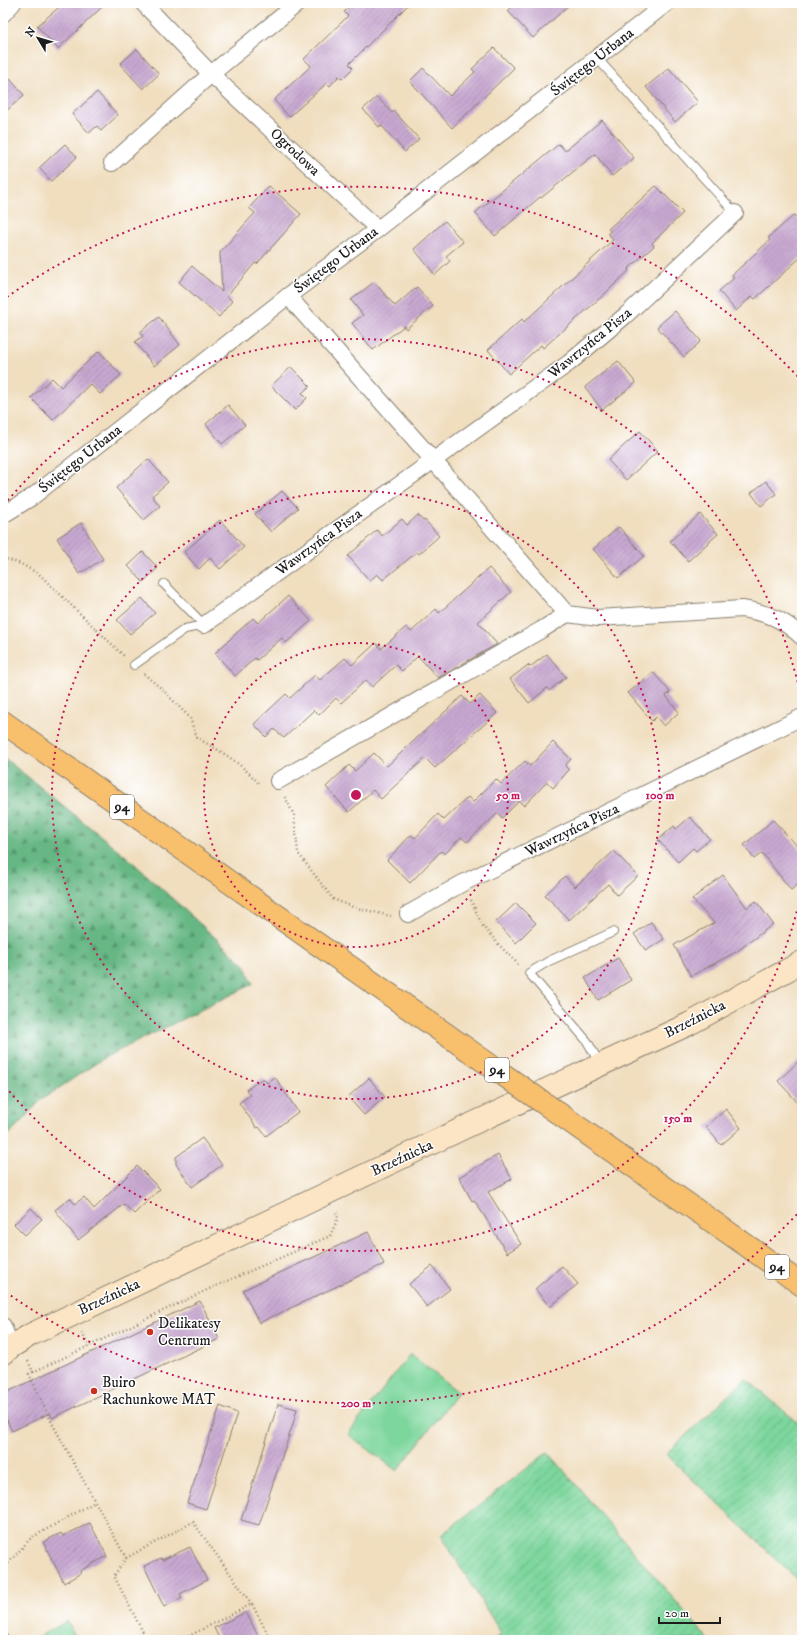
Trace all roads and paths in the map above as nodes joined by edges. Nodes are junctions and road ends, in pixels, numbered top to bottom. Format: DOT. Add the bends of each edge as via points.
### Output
graph roads {
  1 [pos="13,3"];
  2 [pos="144,3"];
  3 [pos="298,3"];
  4 [pos="667,3"];
  5 [pos="3,14"];
  6 [pos="597,58"];
  7 [pos="211,74"];
  8 [pos="112,162"];
  9 [pos="735,214"];
  10 [pos="378,229"];
  11 [pos="288,296"];
  12 [pos="433,460"];
  13 [pos="3,516"];
  14 [pos="3,558"];
  15 [pos="164,584"];
  16 [pos="567,614"];
  17 [pos="204,625"];
  18 [pos="802,637"];
  19 [pos="134,665"];
  20 [pos="802,718"];
  21 [pos="3,722"];
  22 [pos="278,781"];
  23 [pos="462,884"];
  24 [pos="408,914"];
  25 [pos="613,932"];
  26 [pos="802,962"];
  27 [pos="530,973"];
  28 [pos="600,1065"];
  29 [pos="802,1285"];
  30 [pos="3,1326"];
  31 [pos="90,1346"];
  32 [pos="14,1353"];
  33 [pos="33,1372"];
  34 [pos="95,1502"];
  35 [pos="126,1558"];
  36 [pos="3,1569"];
  37 [pos="252,1604"];
  38 [pos="3,1628"];
  39 [pos="9,1640"];
  40 [pos="147,1640"];
  41 [pos="181,1640"];
  42 [pos="271,1640"];
  1 -- 5 [label="street"];
  2 -- 7 [label="street, Ogrodowa"];
  3 -- 7 [label="street"];
  4 -- 6 [label="street, Świętego Urbana"];
  6 -- 9 [label="lane"];
  6 -- 10 [label="street, Świętego Urbana"];
  7 -- 8 [label="street"];
  7 -- 10 [label="street, Ogrodowa"];
  9 -- 12 [label="street, Wawrzyńca Pisza" via="626,315 568,363"];
  10 -- 11 [label="street, Świętego Urbana"];
  11 -- 12 [label="street"];
  11 -- 13 [label="street, Świętego Urbana"];
  12 -- 16 [label="street"];
  12 -- 17 [label="street, Wawrzyńca Pisza"];
  14 -- 19 [label="path" via="39,574"];
  15 -- 17 [label="lane"];
  16 -- 18 [label="street" via="598,618 742,609 762,612 781,620"];
  16 -- 22 [label="street"];
  17 -- 19 [label="lane" via="185,629"];
  19 -- 22 [label="path" via="190,718 197,738 225,754 263,788"];
  20 -- 23 [label="street, Wawrzyńca Pisza"];
  21 -- 29 [label="main road, 94, bridge"];
  22 -- 24 [label="path" via="294,815 298,852 333,899 388,916"];
  23 -- 24 [label="street, Wawrzyńca Pisza"];
  23 -- 27 [label="path" via="476,908 482,925 498,944"];
  25 -- 27 [label="lane" via="549,961"];
  26 -- 28 [label="street, Brzeźnicka" via="689,1024"];
  27 -- 28 [label="lane" via="587,1041"];
  28 -- 32 [label="street, Brzeźnicka" via="37,1331"];
  30 -- 32 [label="street"];
  31 -- 33 [label="path"];
  32 -- 33 [label="path"];
  33 -- 34 [label="path" via="29,1374 52,1423"];
  34 -- 35 [label="path"];
  34 -- 36 [label="path" via="31,1538"];
  35 -- 37 [label="path" via="193,1522"];
  35 -- 40 [label="path" via="114,1576"];
  37 -- 41 [label="path"];
  37 -- 42 [label="path"];
  38 -- 39 [label="path"];
}
